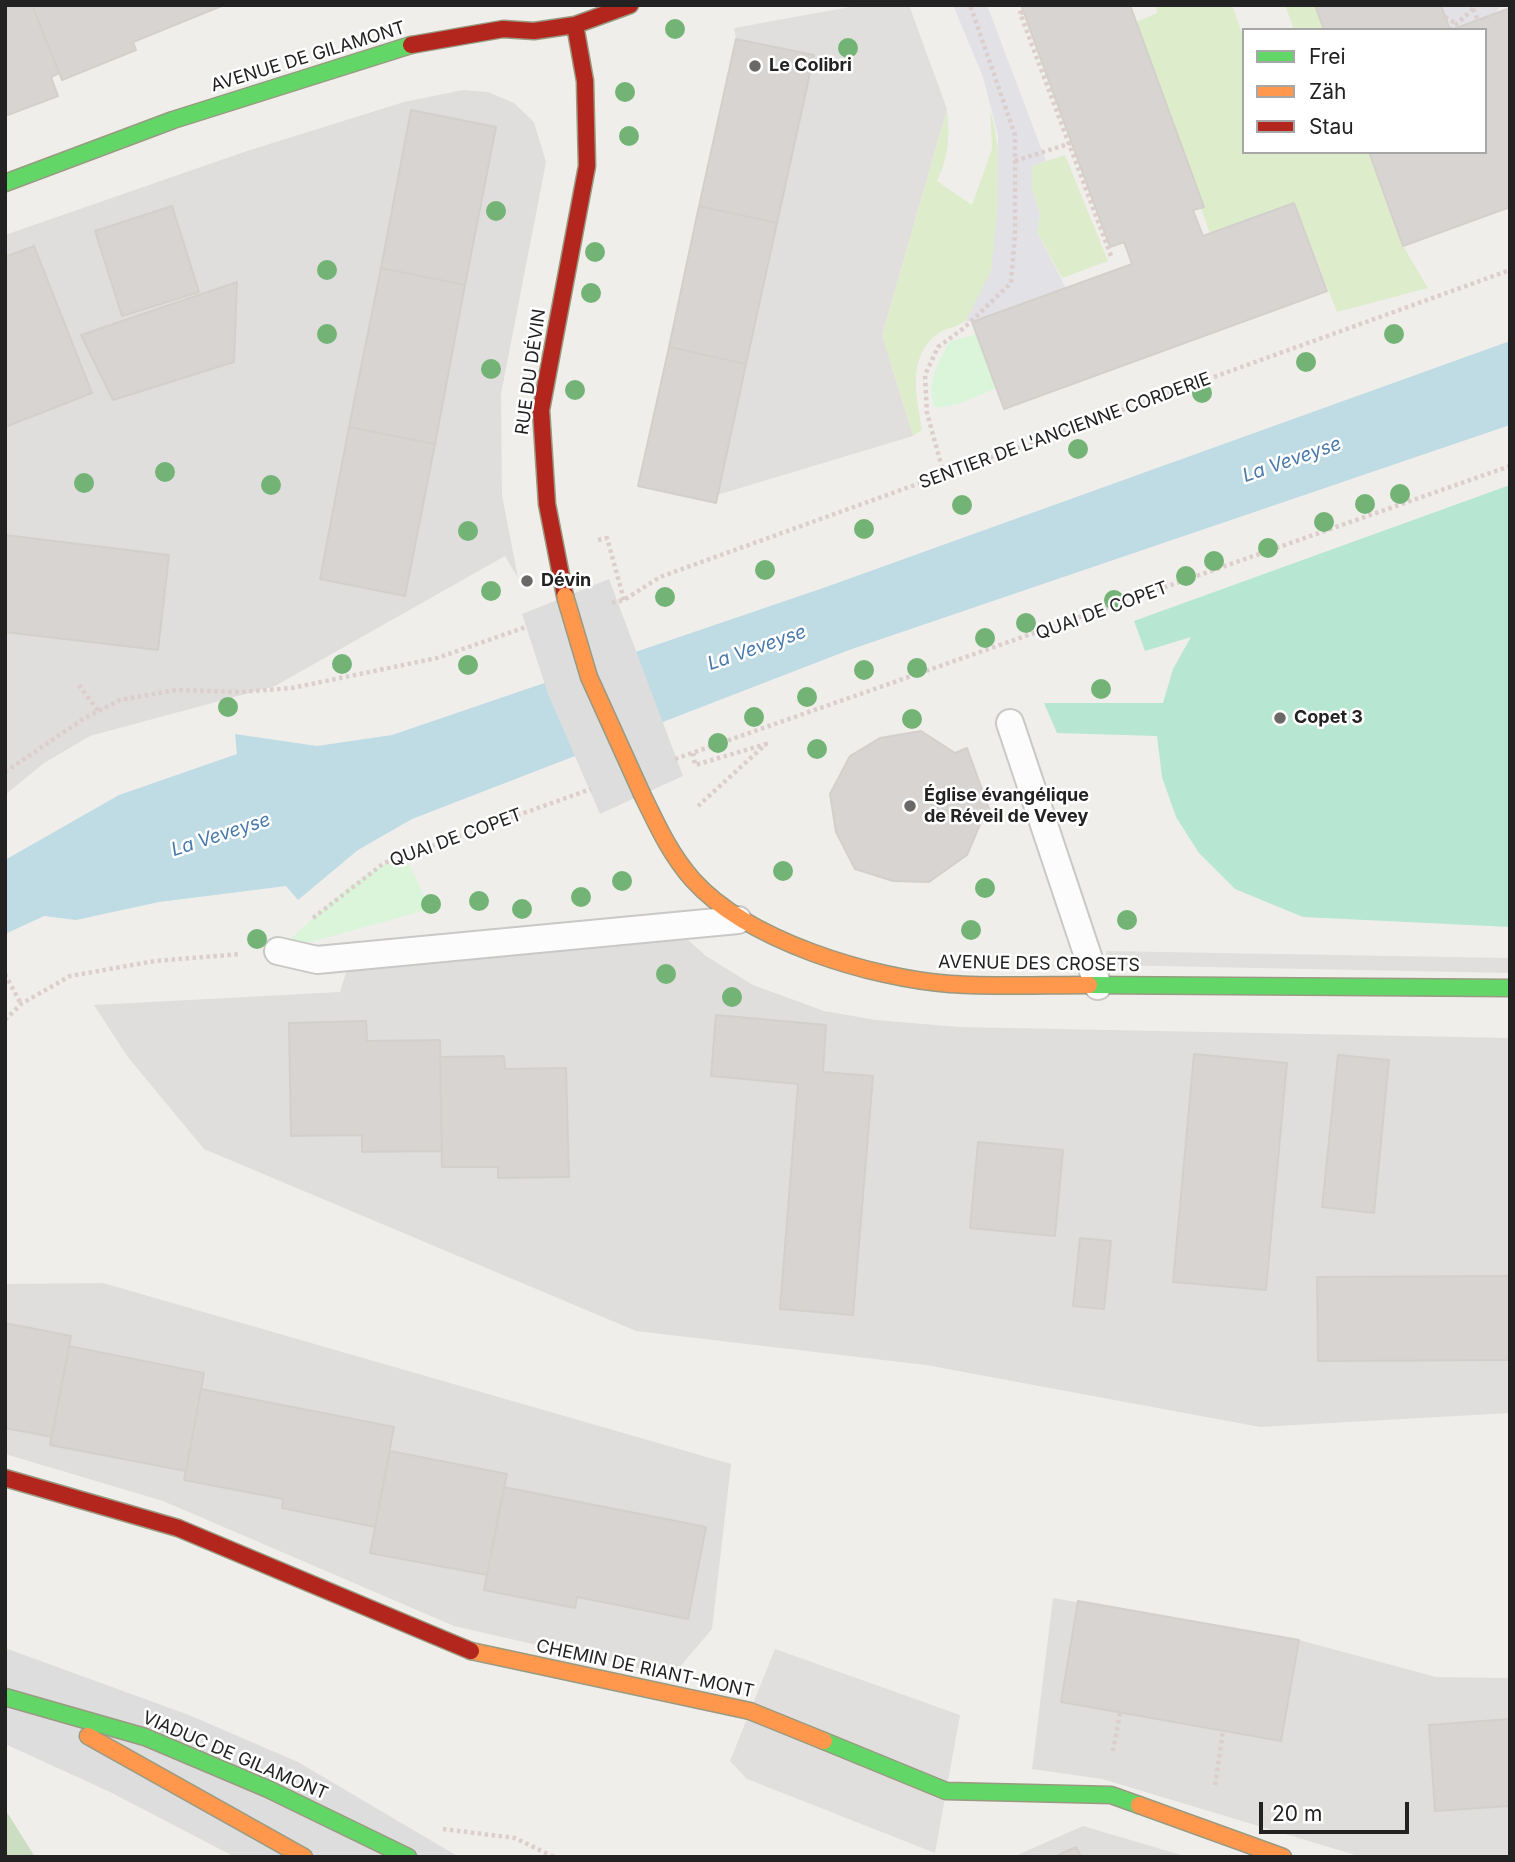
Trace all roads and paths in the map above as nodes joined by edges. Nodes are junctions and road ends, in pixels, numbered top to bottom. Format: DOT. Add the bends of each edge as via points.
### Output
graph roads {
  1 [pos="630,5"];
  2 [pos="970,5"];
  3 [pos="1475,7"];
  4 [pos="1023,12"];
  5 [pos="1445,17"];
  6 [pos="1478,20"];
  7 [pos="1457,24"];
  8 [pos="575,25"];
  9 [pos="1452,28"];
  10 [pos="1070,143"];
  11 [pos="1015,161"];
  12 [pos="5,183"];
  13 [pos="1111,256"];
  14 [pos="1510,271"];
  15 [pos="1510,466"];
  16 [pos="944,475"];
  17 [pos="607,538"];
  18 [pos="523,628"];
  19 [pos="79,685"];
  20 [pos="98,711"];
  21 [pos="1010,723"];
  22 [pos="693,753"];
  23 [pos="672,760"];
  24 [pos="5,772"];
  25 [pos="600,786"];
  26 [pos="642,794"];
  27 [pos="668,848"];
  28 [pos="738,920"];
  29 [pos="278,951"];
  30 [pos="5,974"];
  31 [pos="1098,986"];
  32 [pos="1510,988"];
  33 [pos="21,1004"];
  34 [pos="5,1020"];
  35 [pos="5,1478"];
  36 [pos="5,1697"];
  37 [pos="40,1709"];
  38 [pos="1120,1713"];
  39 [pos="1223,1731"];
  40 [pos="1112,1760"];
  41 [pos="1213,1794"];
  42 [pos="515,1838"];
  43 [pos="304,1857"];
  44 [pos="408,1857"];
  45 [pos="554,1857"];
  46 [pos="1283,1857"];
  1 -- 8 [label="street, AVENUE DE GILAMONT"];
  2 -- 11 [label="path" via="1015,135"];
  3 -- 6 [label="path"];
  3 -- 7 [label="path"];
  4 -- 10 [label="path"];
  5 -- 7 [label="path"];
  7 -- 9 [label="path"];
  8 -- 12 [label="street, AVENUE DE GILAMONT" via="534,31 503,29 403,46 166,122"];
  8 -- 26 [label="street, RUE DU DÉVIN, bridge" via="585,81 587,166 541,410 544,499 589,677"];
  10 -- 11 [label="path"];
  10 -- 13 [label="path"];
  11 -- 16 [label="path" via="1011,283 938,347 925,375 927,413"];
  14 -- 16 [label="path, SENTIER DE L'ANCIENNE CORDERIE"];
  15 -- 22 [label="path, QUAI DE COPET"];
  16 -- 17 [label="path, SENTIER DE L'ANCIENNE CORDERIE" via="660,577 624,600"];
  18 -- 20 [label="path" via="437,658 326,681 240,692 150,692"];
  19 -- 20 [label="path"];
  20 -- 24 [label="path"];
  21 -- 31 [label="lane"];
  22 -- 23 [label="path, QUAI DE COPET"];
  22 -- 27 [label="path" via="695,765 766,744 701,801"];
  25 -- 29 [label="path, QUAI DE COPET" via="383,863"];
  26 -- 27 [label="street, AVENUE DES CROSETS"];
  27 -- 28 [label="street, AVENUE DES CROSETS" via="701,887"];
  28 -- 29 [label="lane" via="317,960"];
  28 -- 31 [label="street, AVENUE DES CROSETS" via="780,943 878,972 949,984"];
  29 -- 33 [label="path" via="155,961 70,976"];
  30 -- 33 [label="path"];
  31 -- 32 [label="street, AVENUE DES CROSETS"];
  33 -- 34 [label="path"];
  35 -- 46 [label="street, CHEMIN DE RIANT-MONT" via="178,1528 465,1650 750,1711 946,1791 1111,1795"];
  36 -- 37 [label="street, VIADUC DE GILAMONT"];
  37 -- 43 [label="street, VIADUC DE GILAMONT"];
  37 -- 44 [label="street, VIADUC DE GILAMONT" via="145,1737 268,1788"];
  38 -- 40 [label="path"];
  39 -- 41 [label="path"];
  42 -- 45 [label="path"];
}
